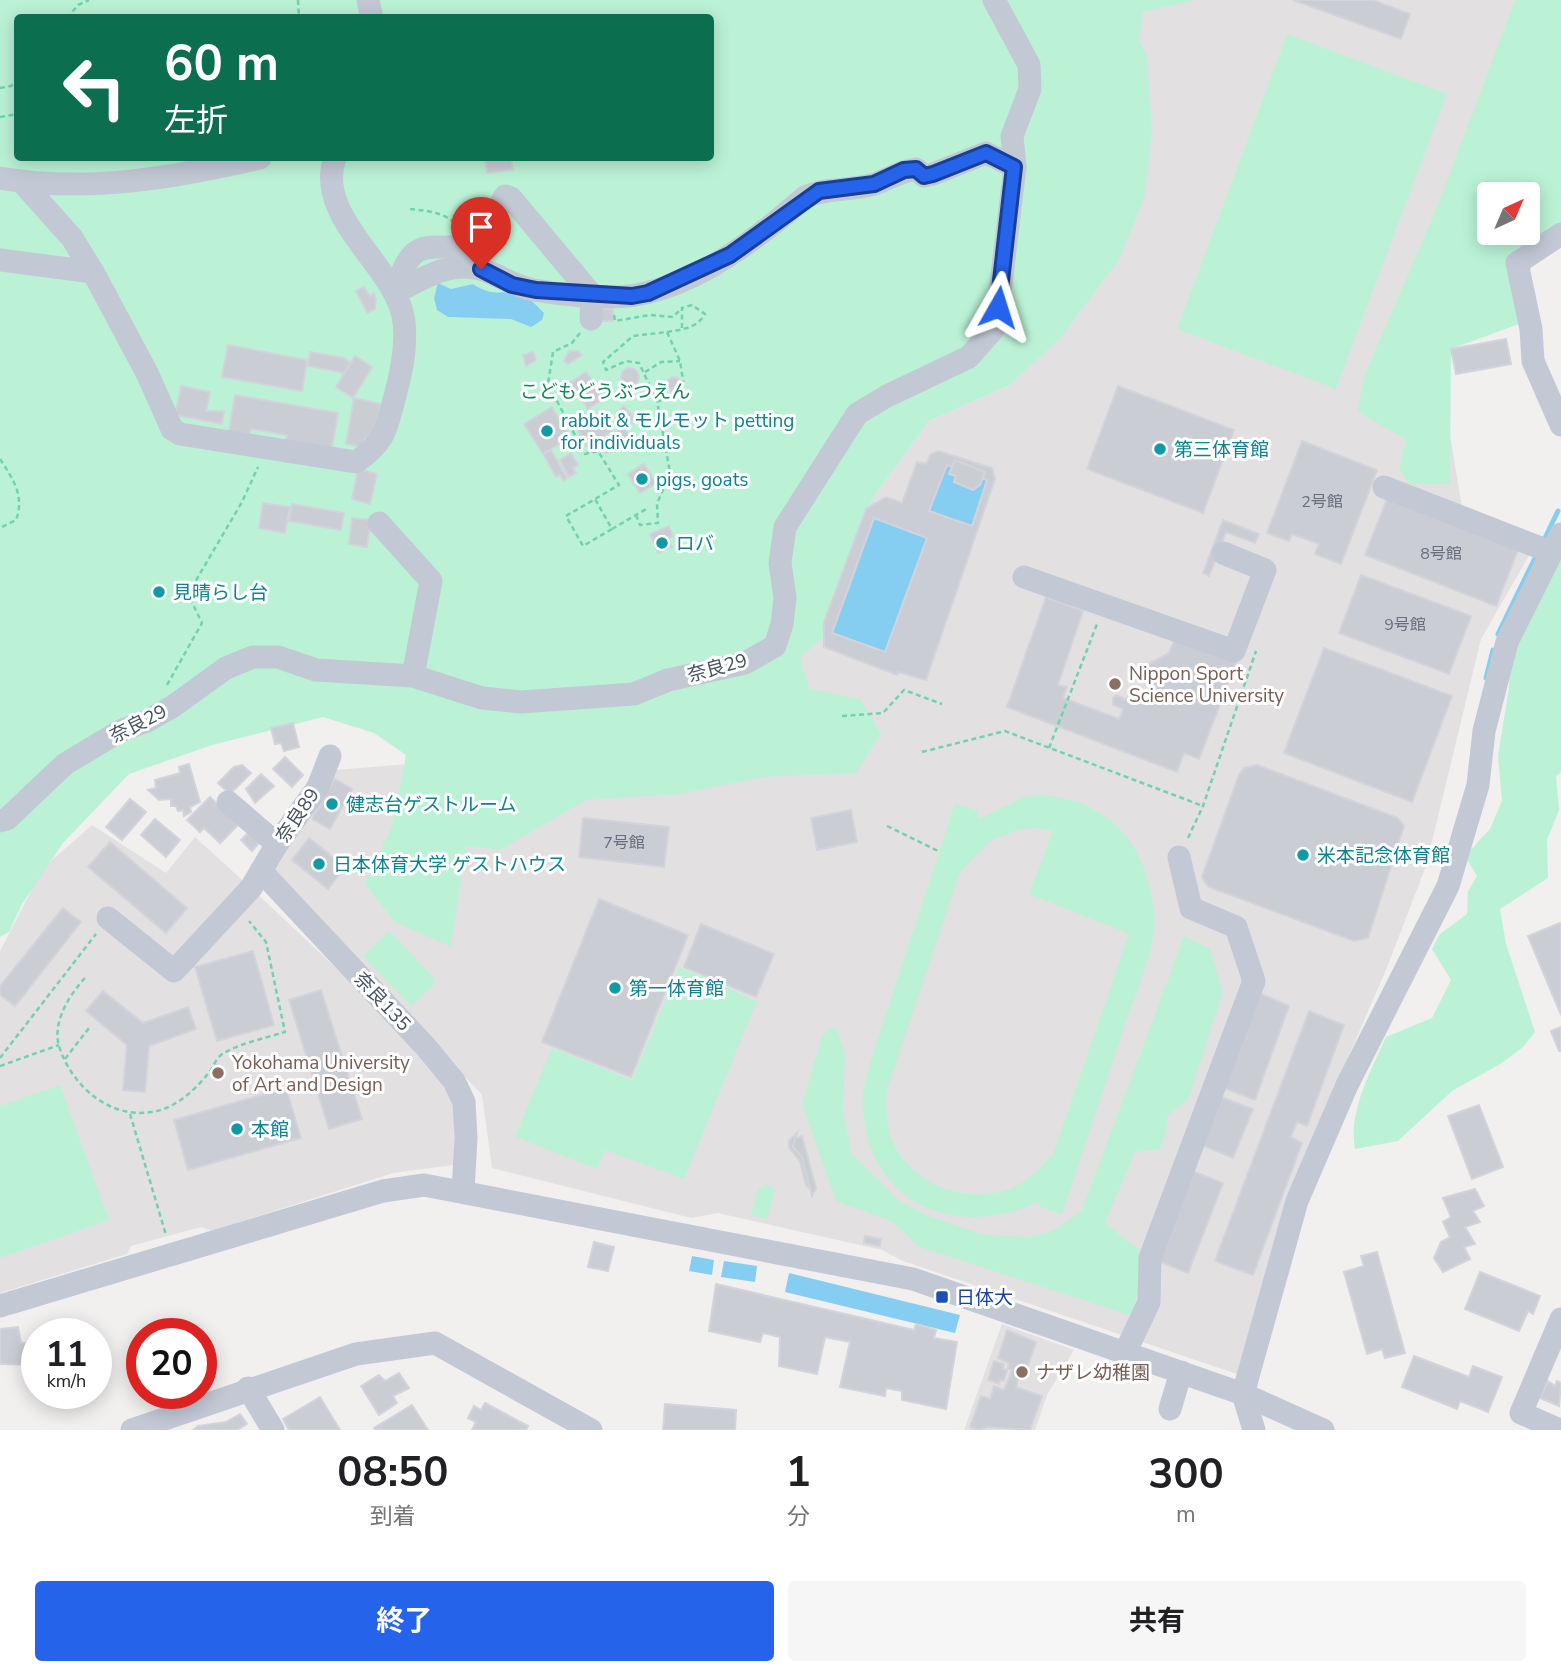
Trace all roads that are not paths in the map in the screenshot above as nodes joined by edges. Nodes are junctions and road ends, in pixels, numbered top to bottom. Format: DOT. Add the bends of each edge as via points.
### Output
graph roads {
  1 [pos="994,0"];
  2 [pos="246,161"];
  3 [pos="329,162"];
  4 [pos="1014,167"];
  5 [pos="11,180"];
  6 [pos="1561,234"];
  7 [pos="0,260"];
  8 [pos="93,272"];
  9 [pos="395,293"];
  10 [pos="592,295"];
  11 [pos="591,319"];
  12 [pos="1561,425"];
  13 [pos="1384,488"];
  14 [pos="379,523"];
  15 [pos="1556,543"];
  16 [pos="1223,553"];
  17 [pos="1024,577"];
  18 [pos="413,676"];
  19 [pos="330,756"];
  20 [pos="228,802"];
  21 [pos="0,821"];
  22 [pos="277,844"];
  23 [pos="1179,857"];
  24 [pos="261,872"];
  25 [pos="108,918"];
  26 [pos="463,1191"];
  27 [pos="0,1306"];
  28 [pos="1561,1319"];
  29 [pos="1125,1353"];
  30 [pos="1181,1372"];
  31 [pos="248,1388"];
  32 [pos="1243,1394"];
  33 [pos="1170,1409"];
  34 [pos="147,1428"];
  35 [pos="273,1430"];
  36 [pos="591,1430"];
  37 [pos="1254,1430"];
  38 [pos="1323,1430"];
  39 [pos="1560,1430"];
  1 -- 4 [label="street, 奈良29" via="1029,65 1030,89 1013,136"];
  2 -- 5 [label="street" via="155,180 70,185"];
  3 -- 9 [label="street" via="340,209"];
  4 -- 10 [label="street" via="986,153 933,174 904,170 874,184 819,191 730,255 693,274 632,296"];
  4 -- 18 [label="street, 奈良29" via="996,326 969,357 857,414 785,527 780,564 785,598 775,646 744,663 668,680 634,694 521,702 482,698"];
  5 -- 8 [label="street" via="72,238"];
  6 -- 12 [label="street" via="1517,263 1533,361"];
  7 -- 8 [label="street"];
  8 -- 9 [label="street" via="172,429 356,463 378,447 404,366 404,317"];
  9 -- 10 [label="street" via="445,268 463,268 481,269 512,285"];
  9 -- 10 [label="street" via="403,262 416,250 482,239 505,196"];
  10 -- 11 [label="street"];
  13 -- 15 [label="street"];
  14 -- 18 [label="street" via="431,581"];
  15 -- 32 [label="street" via="1507,642 1466,835 1448,886 1347,1084 1297,1201"];
  16 -- 17 [label="street" via="1265,570 1234,651"];
  18 -- 21 [label="street, 奈良29" via="316,670 278,657 253,657 226,668 172,707 65,764"];
  19 -- 22 [label="street, 奈良89" via="318,787"];
  20 -- 22 [label="street"];
  22 -- 24 [label="street, 奈良89"];
  23 -- 29 [label="street" via="1191,908 1236,927 1254,981 1150,1258 1149,1302"];
  24 -- 25 [label="street, 奈良89" via="174,971"];
  24 -- 26 [label="street, 奈良135" via="454,1081 464,1102"];
  26 -- 27 [label="street" via="424,1185 383,1191"];
  26 -- 29 [label="street" via="914,1279"];
  28 -- 39 [label="street" via="1521,1413"];
  29 -- 30 [label="street"];
  30 -- 32 [label="street"];
  30 -- 33 [label="street"];
  31 -- 34 [label="street"];
  31 -- 35 [label="street"];
  31 -- 36 [label="street" via="356,1354 435,1343"];
  32 -- 37 [label="street"];
  32 -- 38 [label="street"];
}
